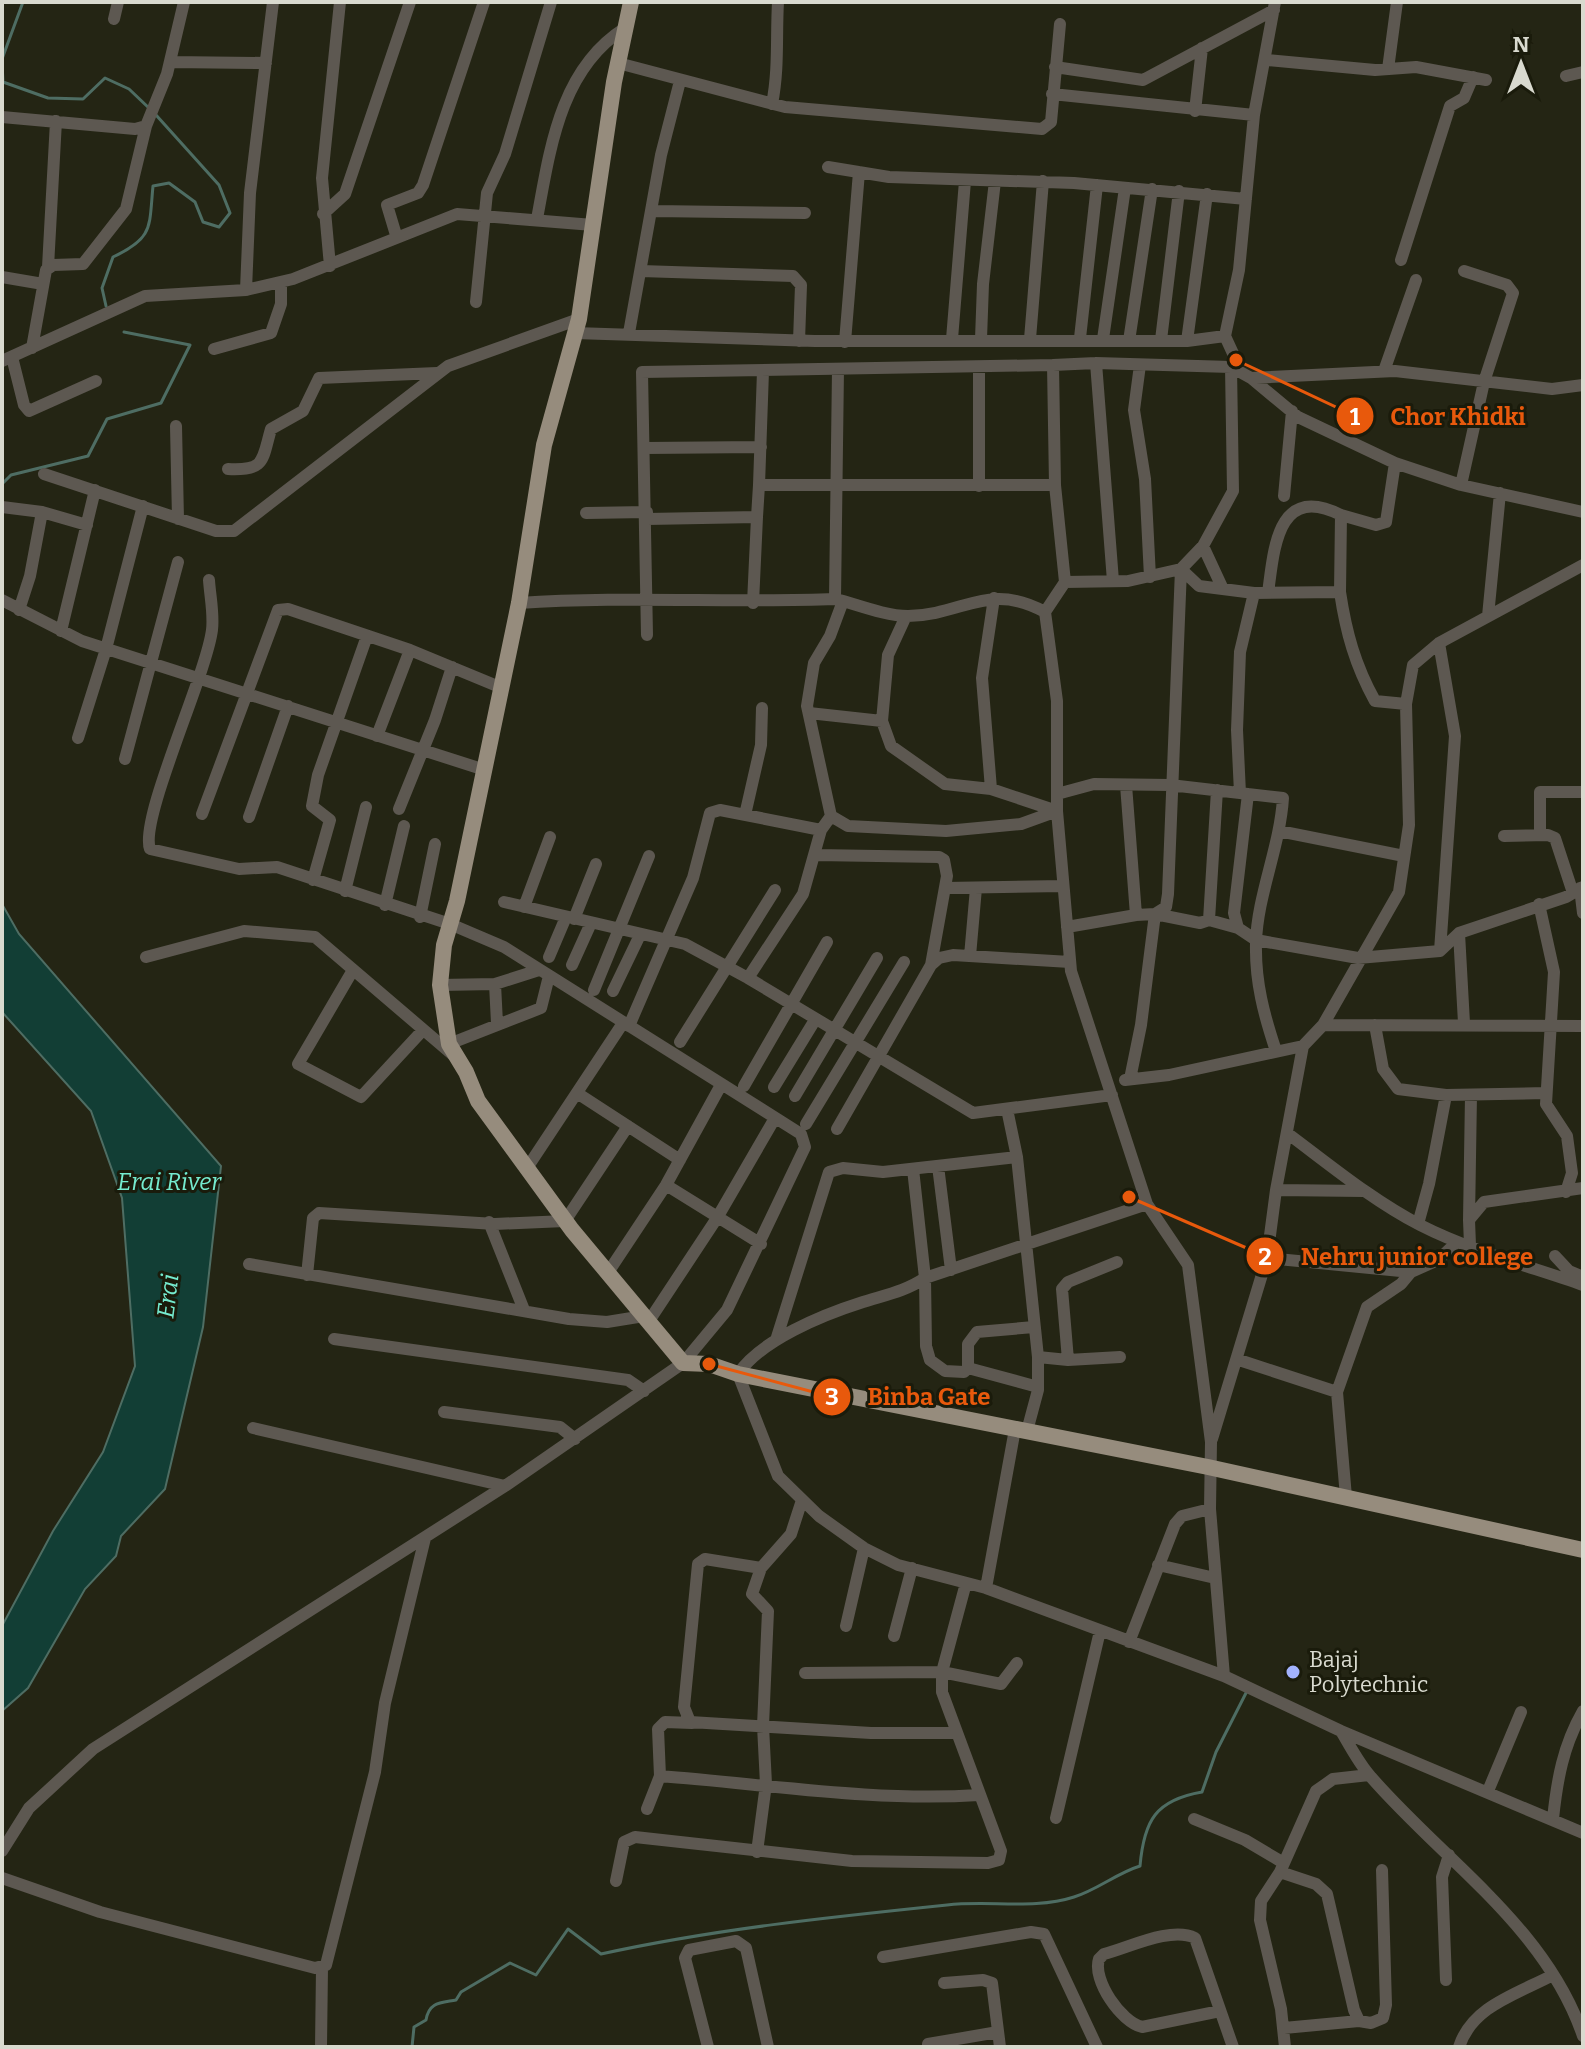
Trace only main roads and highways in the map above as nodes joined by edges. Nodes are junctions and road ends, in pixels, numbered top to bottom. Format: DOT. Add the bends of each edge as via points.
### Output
graph roads {
  1 [pos="631,2"];
  2 [pos="1583,1550"];
  1 -- 2 [label="main road" via="577,326 544,445 519,603 440,985 452,1051 478,1101 565,1221 683,1363 709,1364 1208,1467"];
}
